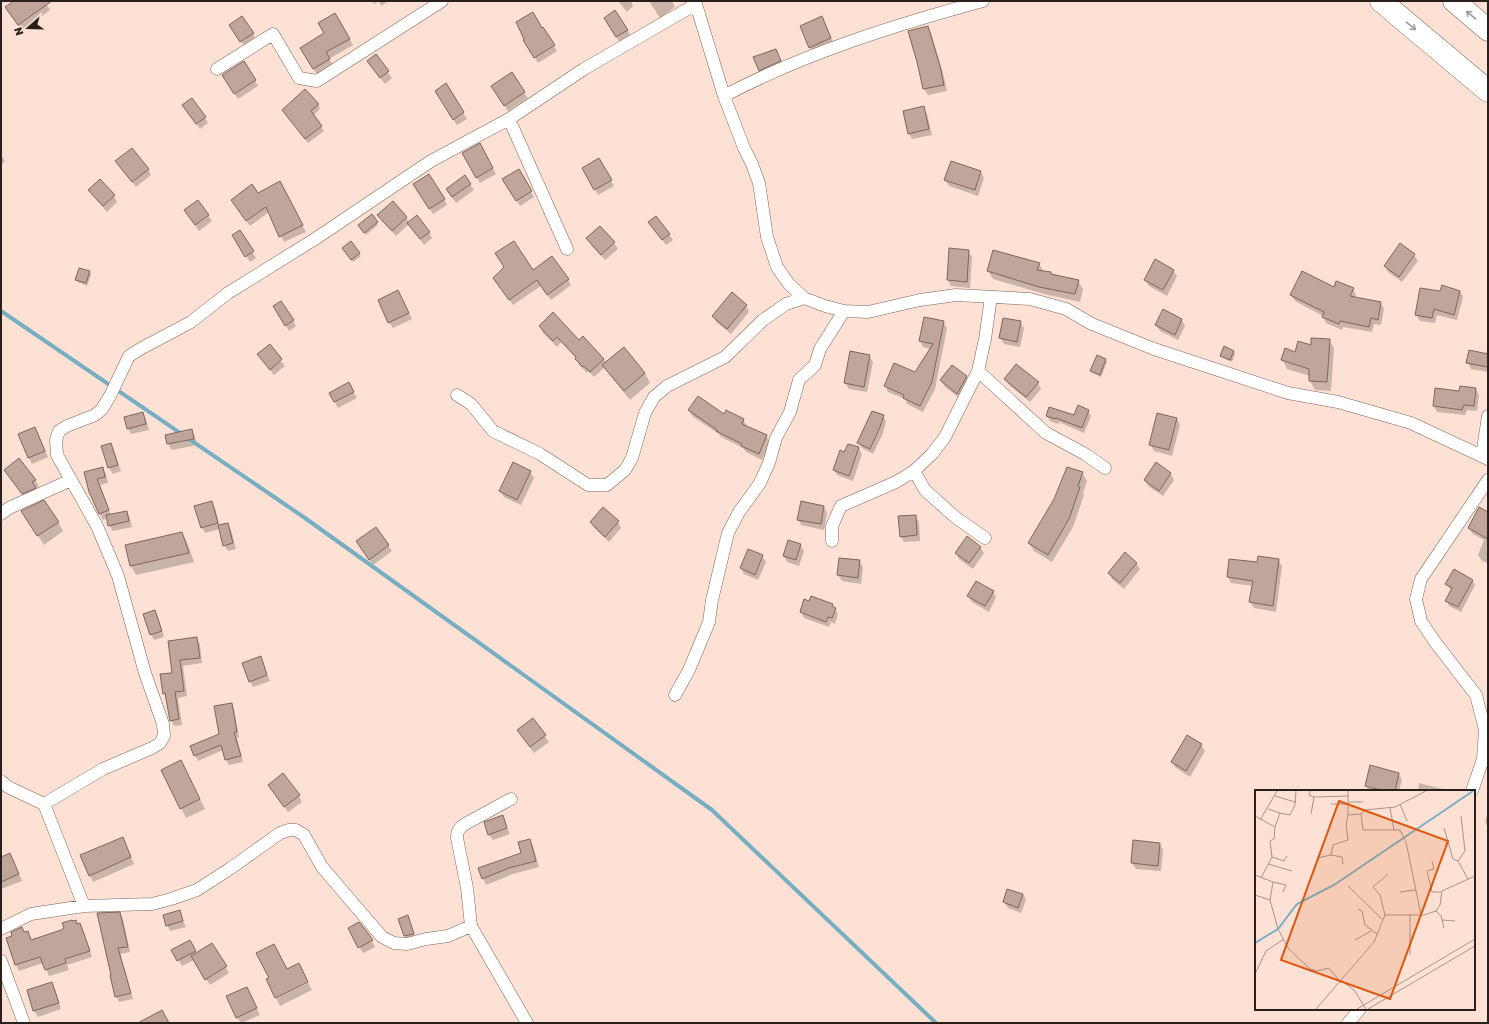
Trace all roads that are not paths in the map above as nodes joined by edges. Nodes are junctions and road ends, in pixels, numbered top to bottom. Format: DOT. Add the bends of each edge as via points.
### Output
graph roads {
  1 [pos="442,1"];
  2 [pos="983,1"];
  3 [pos="1381,1"];
  4 [pos="1454,1"];
  5 [pos="695,3"];
  6 [pos="1488,30"];
  7 [pos="217,68"];
  8 [pos="1488,91"];
  9 [pos="724,96"];
  10 [pos="509,119"];
  11 [pos="567,249"];
  12 [pos="991,297"];
  13 [pos="804,298"];
  14 [pos="844,311"];
  15 [pos="978,371"];
  16 [pos="458,395"];
  17 [pos="1488,416"];
  18 [pos="1485,458"];
  19 [pos="1105,468"];
  20 [pos="914,471"];
  21 [pos="70,480"];
  22 [pos="1488,480"];
  23 [pos="1,514"];
  24 [pos="985,538"];
  25 [pos="832,541"];
  26 [pos="675,695"];
  27 [pos="1,781"];
  28 [pos="1472,790"];
  29 [pos="511,800"];
  30 [pos="44,804"];
  31 [pos="84,906"];
  32 [pos="471,926"];
  33 [pos="1,929"];
  34 [pos="1,961"];
  35 [pos="1359,1010"];
  36 [pos="24,1023"];
  37 [pos="527,1023"];
  38 [pos="1348,1023"];
  1 -- 7 [label="street" via="317,81 299,78 273,34"];
  2 -- 9 [label="street" via="917,19 827,50 752,81"];
  3 -- 8 [label="highway, one-way"];
  6 -- 4 [label="highway, one-way"];
  5 -- 9 [label="street"];
  5 -- 10 [label="street" via="584,69"];
  9 -- 13 [label="street" via="759,183 766,237 776,267 788,284"];
  10 -- 11 [label="street"];
  10 -- 21 [label="street" via="430,161 315,239 228,293 190,322 129,356 102,409 95,415 59,431 56,440 57,455"];
  12 -- 14 [label="street" via="956,296 920,300 868,312"];
  12 -- 15 [label="street"];
  12 -- 18 [label="street" via="1030,299 1066,309 1092,324 1154,349 1288,393 1338,402 1411,423"];
  13 -- 14 [label="street"];
  13 -- 16 [label="street" via="786,304 763,320 725,357 666,386 654,397 646,413 632,458 625,470 607,485 588,485 540,454 493,431 471,404"];
  14 -- 26 [label="street" via="820,349 815,365 799,380 790,412 776,438 769,464 728,533 709,622 689,670"];
  15 -- 19 [label="street" via="1046,433"];
  15 -- 20 [label="street" via="945,437"];
  17 -- 18 [label="street"];
  20 -- 24 [label="street" via="925,490 955,517"];
  20 -- 25 [label="street" via="896,482 841,506 832,526"];
  21 -- 23 [label="street"];
  21 -- 30 [label="street" via="97,526 118,576 144,673 163,724 164,736 160,743 152,748 103,769"];
  22 -- 28 [label="street" via="1421,578 1416,599 1421,621 1476,695 1485,730 1483,759"];
  27 -- 30 [label="street"];
  29 -- 32 [label="street" via="465,824 457,832"];
  30 -- 31 [label="street"];
  31 -- 32 [label="street" via="152,904 172,899 197,890 280,833 296,830 304,835 322,867 382,937 394,943 407,944 448,936"];
  31 -- 33 [label="street" via="31,914"];
  32 -- 37 [label="street"];
  34 -- 36 [label="street"];
  35 -- 38 [label="street"];
}
